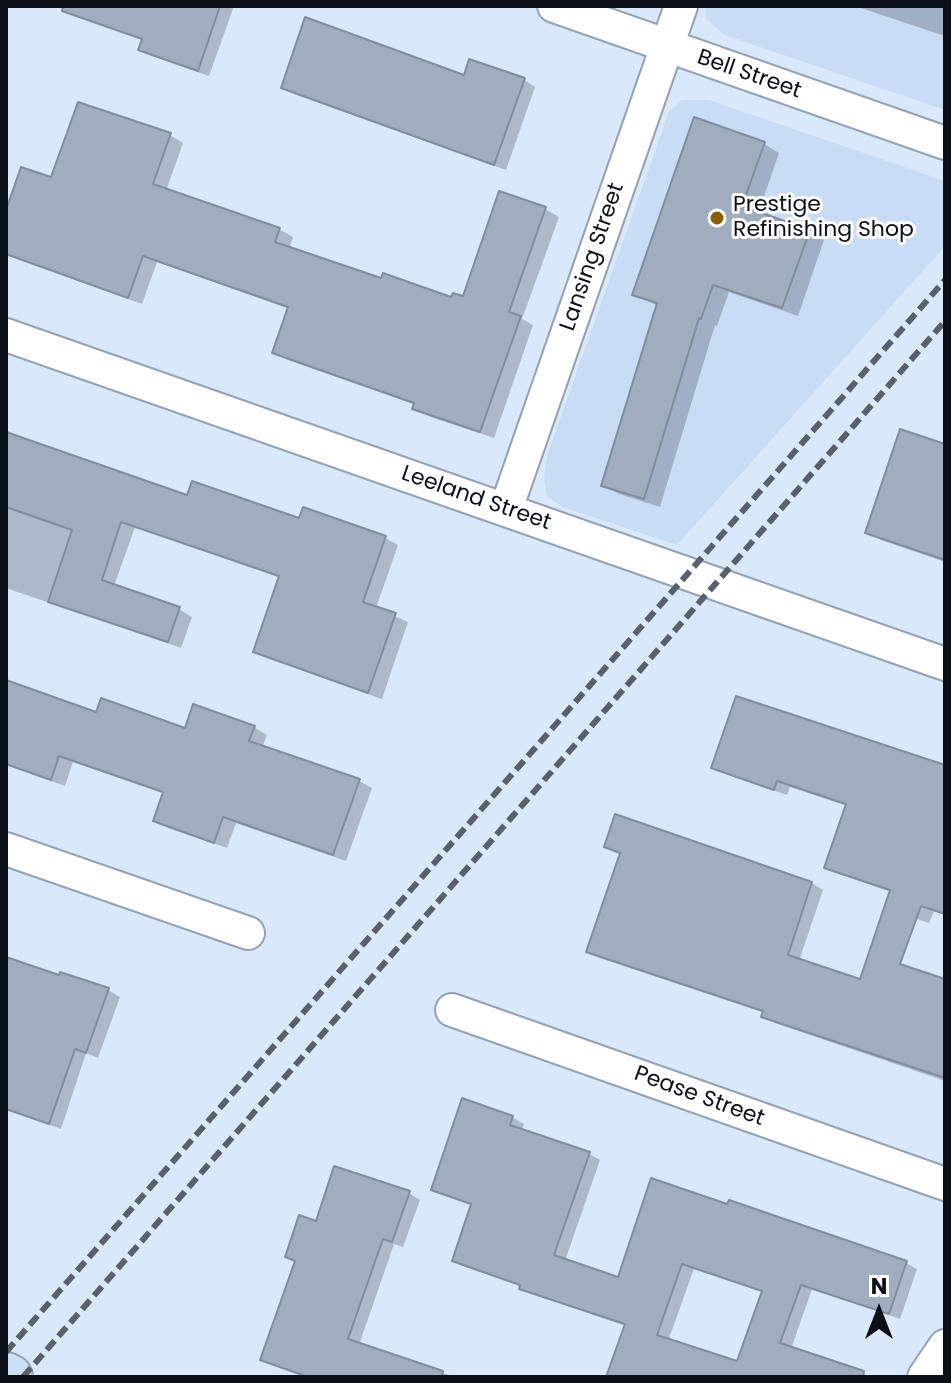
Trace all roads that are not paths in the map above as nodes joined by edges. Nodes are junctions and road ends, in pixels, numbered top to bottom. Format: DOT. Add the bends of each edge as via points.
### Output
graph roads {
  1 [pos="554,6"];
  2 [pos="681,6"];
  3 [pos="667,46"];
  4 [pos="945,143"];
  5 [pos="6,335"];
  6 [pos="506,509"];
  7 [pos="945,664"];
  8 [pos="6,849"];
  9 [pos="248,933"];
  10 [pos="452,1010"];
  11 [pos="945,1184"];
  12 [pos="945,1346"];
  13 [pos="924,1377"];
  1 -- 3 [label="street, Bell Street"];
  2 -- 3 [label="street, Lansing Street"];
  3 -- 4 [label="street, Bell Street"];
  3 -- 6 [label="street, Lansing Street"];
  5 -- 6 [label="street, Leeland Street"];
  6 -- 7 [label="street, Leeland Street"];
  8 -- 9 [label="street"];
  10 -- 11 [label="street, Pease Street"];
  12 -- 13 [label="street"];
}
